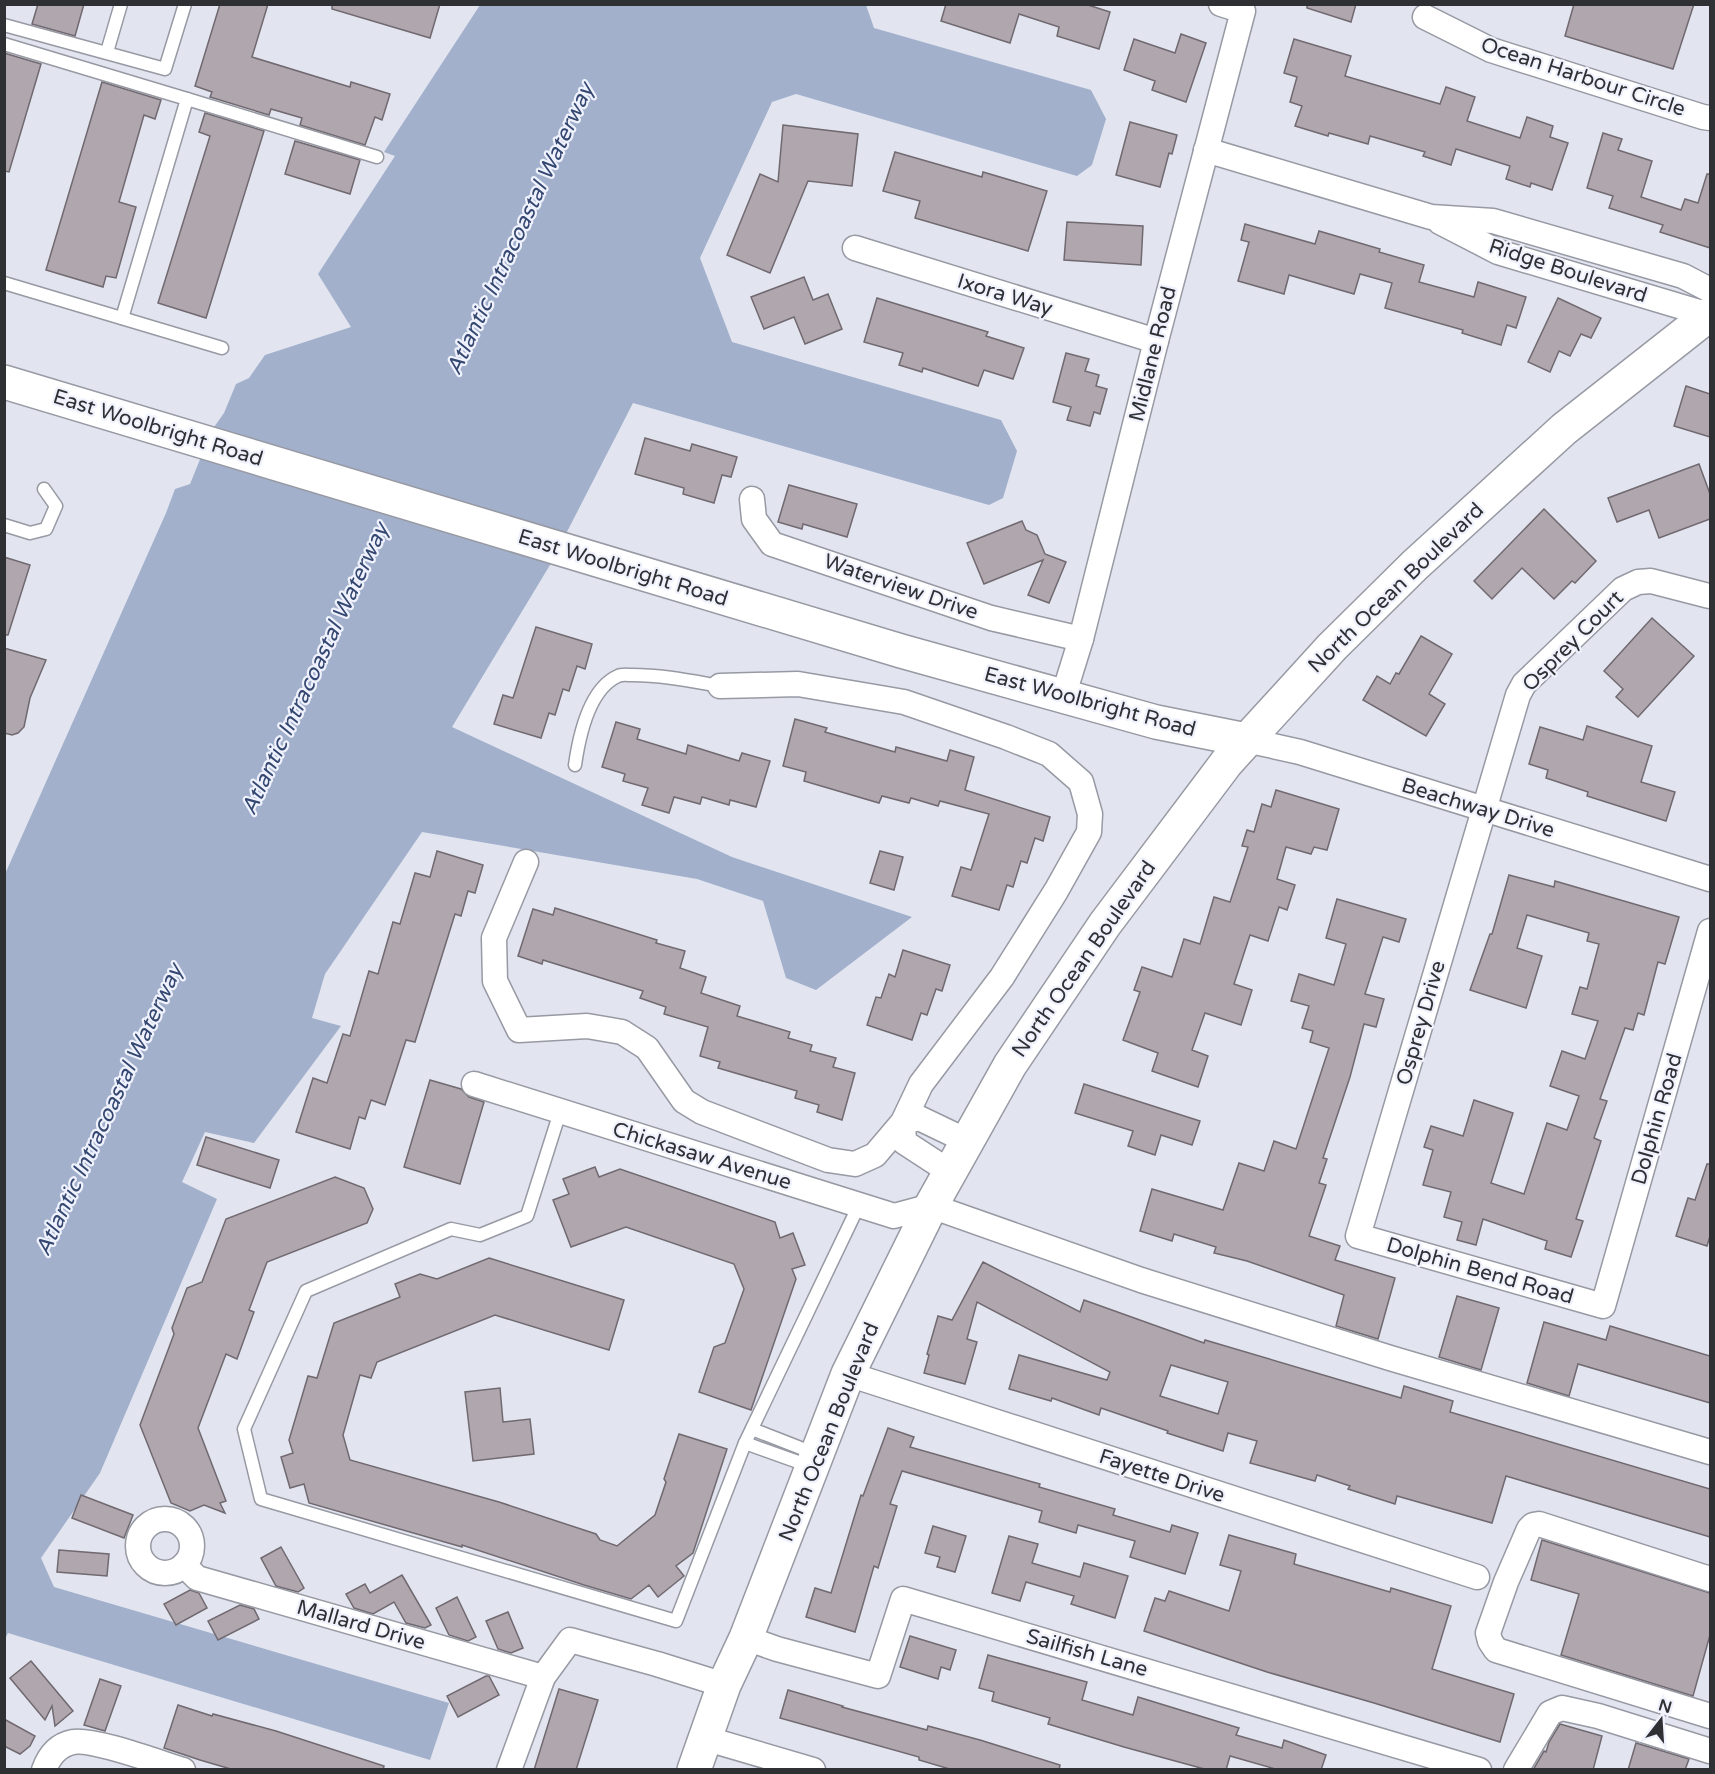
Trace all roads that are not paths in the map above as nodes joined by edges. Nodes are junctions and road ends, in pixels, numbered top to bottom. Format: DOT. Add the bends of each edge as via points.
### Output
graph roads {
  1 [pos="121,4"];
  2 [pos="185,4"];
  3 [pos="1232,8"];
  4 [pos="1425,17"];
  5 [pos="4,25"];
  6 [pos="4,44"];
  7 [pos="107,52"];
  8 [pos="187,99"];
  9 [pos="1710,118"];
  10 [pos="1206,150"];
  11 [pos="377,157"];
  12 [pos="855,248"];
  13 [pos="4,283"];
  14 [pos="1710,306"];
  15 [pos="122,318"];
  16 [pos="1156,341"];
  17 [pos="222,348"];
  18 [pos="4,382"];
  19 [pos="44,489"];
  20 [pos="752,499"];
  21 [pos="4,525"];
  22 [pos="1709,596"];
  23 [pos="1081,639"];
  24 [pos="720,686"];
  25 [pos="1063,697"];
  26 [pos="1246,740"];
  27 [pos="575,765"];
  28 [pos="1484,810"];
  29 [pos="526,862"];
  30 [pos="1710,879"];
  31 [pos="1710,932"];
  32 [pos="474,1084"];
  33 [pos="560,1112"];
  34 [pos="903,1122"];
  35 [pos="968,1141"];
  36 [pos="950,1172"];
  37 [pos="859,1205"];
  38 [pos="931,1206"];
  39 [pos="1358,1236"];
  40 [pos="1603,1306"];
  41 [pos="848,1374"];
  42 [pos="752,1429"];
  43 [pos="745,1443"];
  44 [pos="1710,1452"];
  45 [pos="815,1461"];
  46 [pos="184,1565"];
  47 [pos="1477,1577"];
  48 [pos="1710,1579"];
  49 [pos="746,1638"];
  50 [pos="543,1677"];
  51 [pos="724,1685"];
  52 [pos="1710,1716"];
  53 [pos="704,1738"];
  54 [pos="1710,1751"];
  55 [pos="44,1770"];
  56 [pos="183,1770"];
  57 [pos="509,1770"];
  58 [pos="694,1770"];
  59 [pos="813,1770"];
  60 [pos="1479,1770"];
  61 [pos="1516,1770"];
  1 -- 7 [label="lane"];
  2 -- 7 [label="lane" via="165,69"];
  3 -- 10 [label="street, Midlane Road"];
  4 -- 9 [label="street, Ocean Harbour Circle" via="1491,50"];
  5 -- 7 [label="lane"];
  6 -- 8 [label="lane"];
  8 -- 11 [label="lane"];
  8 -- 15 [label="lane"];
  10 -- 14 [label="street, Ridge Boulevard" via="1431,217 1498,252"];
  10 -- 16 [label="street, Midlane Road"];
  12 -- 16 [label="street, Ixora Way"];
  13 -- 15 [label="lane"];
  14 -- 26 [label="main road, North Ocean Boulevard" via="1564,429 1415,564"];
  15 -- 17 [label="lane"];
  16 -- 23 [label="street, Midlane Road"];
  18 -- 25 [label="main road, East Woolbright Road"];
  19 -- 21 [label="lane" via="56,507 46,529 30,532"];
  20 -- 23 [label="street, Waterview Drive" via="754,519 772,544 991,618"];
  22 -- 28 [label="street, Osprey Court" via="1651,581 1623,589 1524,684"];
  23 -- 25 [label="street, Midlane Road"];
  24 -- 27 [label="lane" via="657,675 619,675 600,691 587,715"];
  24 -- 34 [label="street" via="798,684 904,702 1049,754 1081,782 1090,814 1089,832 1002,977 921,1084"];
  25 -- 26 [label="main road, East Woolbright Road" via="1156,722"];
  26 -- 28 [label="street, Beachway Drive" via="1300,752"];
  26 -- 35 [label="main road, North Ocean Boulevard" via="1105,924 1010,1065"];
  28 -- 30 [label="street, Beachway Drive"];
  28 -- 39 [label="street, Osprey Drive"];
  29 -- 34 [label="street" via="494,938 495,981 519,1030 587,1026 622,1032 647,1048 684,1101 702,1112 828,1160 855,1164 875,1155"];
  31 -- 40 [label="street, Dolphin Road"];
  32 -- 33 [label="street, Chickasaw Avenue"];
  33 -- 37 [label="street, Chickasaw Avenue"];
  33 -- 43 [label="lane" via="527,1216 480,1234 451,1229 306,1291 244,1430 261,1499 676,1621"];
  34 -- 35 [label="street" via="919,1118"];
  34 -- 36 [label="street" via="904,1142"];
  35 -- 36 [label="main road, North Ocean Boulevard"];
  36 -- 38 [label="main road, North Ocean Boulevard"];
  37 -- 38 [label="street, Chickasaw Avenue" via="894,1216"];
  37 -- 42 [label="lane"];
  38 -- 41 [label="main road, North Ocean Boulevard"];
  38 -- 44 [label="street" via="1152,1284"];
  39 -- 40 [label="street, Dolphin Bend Road"];
  41 -- 45 [label="main road, North Ocean Boulevard"];
  41 -- 47 [label="street, Fayette Drive"];
  42 -- 43 [label="lane"];
  42 -- 45 [label="lane"];
  43 -- 45 [label="lane"];
  45 -- 49 [label="main road, North Ocean Boulevard"];
  46 -- 50 [label="street, Mallard Drive" via="197,1578"];
  48 -- 52 [label="street" via="1533,1525 1488,1633 1496,1650"];
  49 -- 51 [label="main road, North Ocean Boulevard"];
  49 -- 60 [label="street, Sailfish Lane" via="878,1676 903,1599"];
  50 -- 51 [label="street" via="570,1641"];
  50 -- 57 [label="street"];
  51 -- 53 [label="main road, North Ocean Boulevard"];
  53 -- 58 [label="main road, North Ocean Boulevard"];
  53 -- 59 [label="street"];
  54 -- 61 [label="street" via="1562,1708 1550,1713"];
  55 -- 56 [label="street" via="48,1757 61,1746 91,1742"];
}
